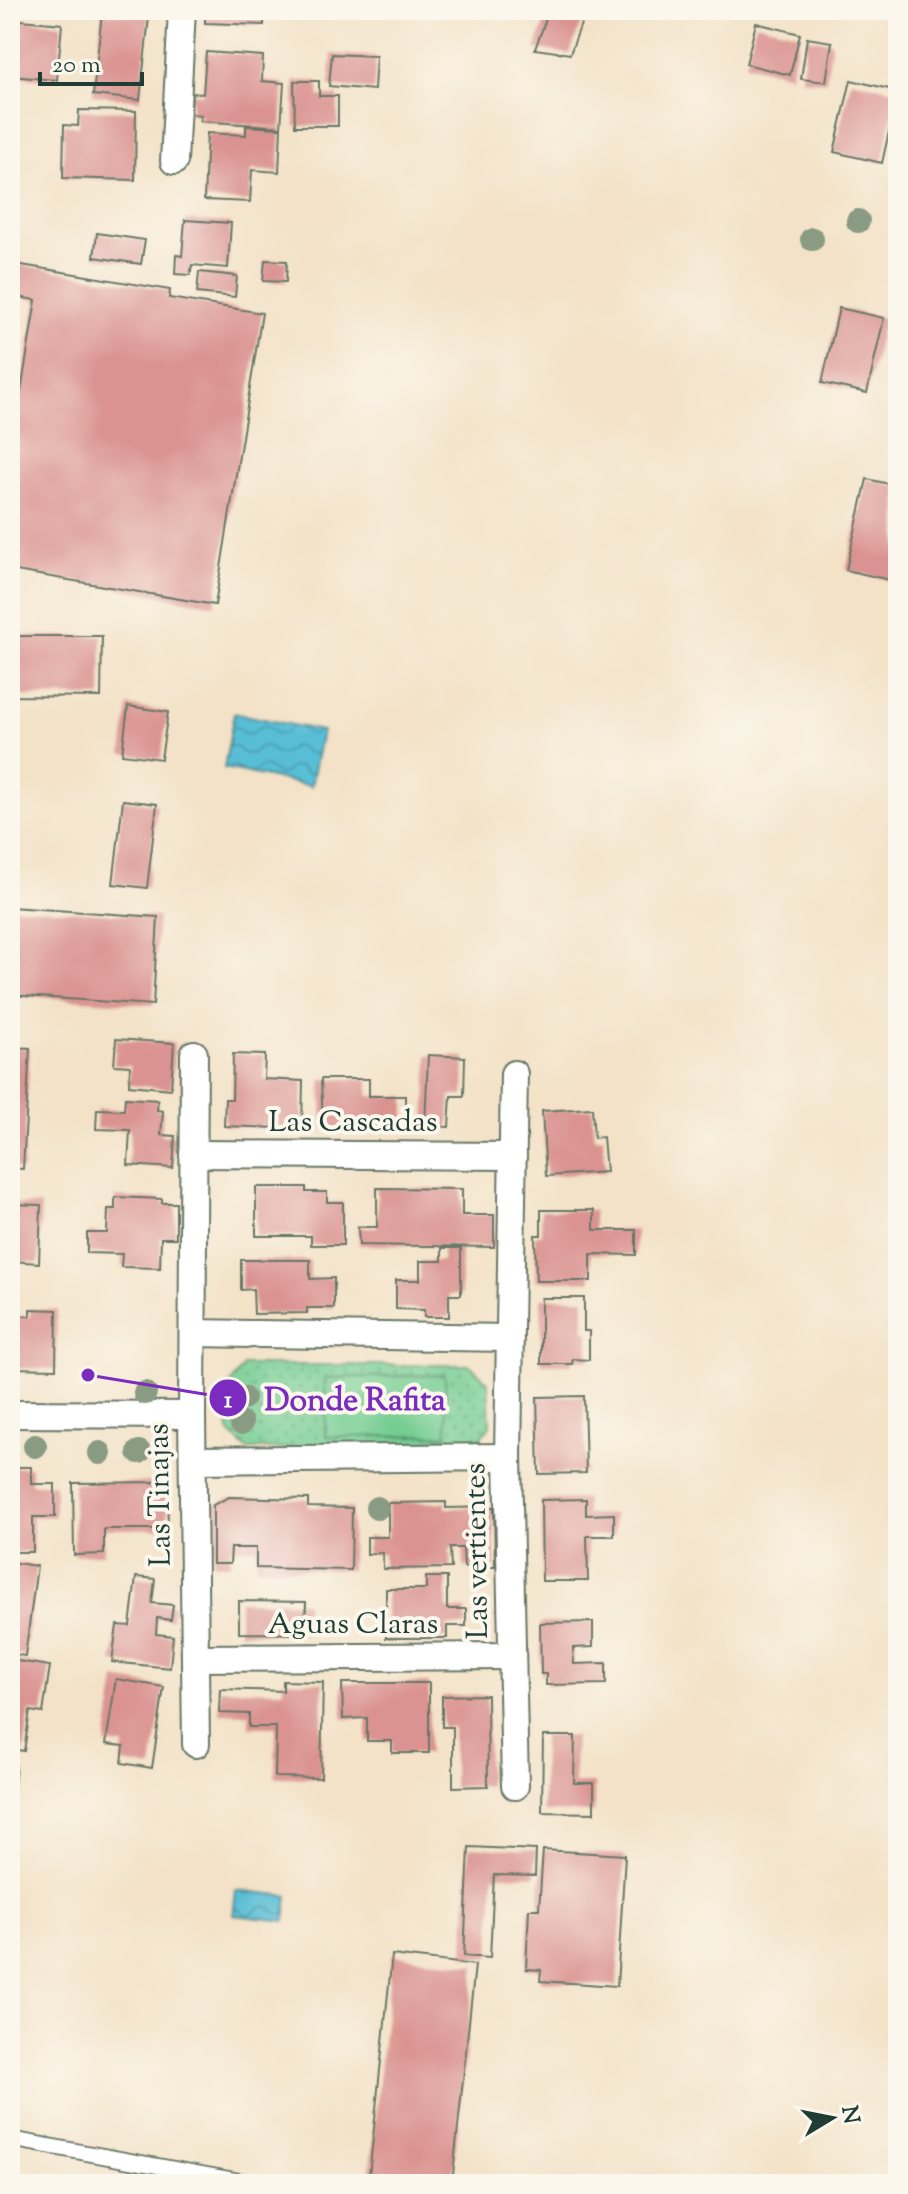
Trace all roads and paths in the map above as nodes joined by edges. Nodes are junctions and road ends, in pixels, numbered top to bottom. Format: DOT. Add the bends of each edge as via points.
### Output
graph roads {
  1 [pos="182,10"];
  2 [pos="174,161"];
  3 [pos="194,1054"];
  4 [pos="514,1074"];
  5 [pos="193,1154"];
  6 [pos="513,1156"];
  7 [pos="194,1333"];
  8 [pos="509,1338"];
  9 [pos="10,1414"];
  10 [pos="192,1415"];
  11 [pos="508,1457"];
  12 [pos="193,1460"];
  13 [pos="512,1656"];
  14 [pos="195,1658"];
  15 [pos="196,1744"];
  16 [pos="515,1786"];
  17 [pos="10,2139"];
  18 [pos="256,2184"];
  1 -- 2 [label="street"];
  3 -- 5 [label="street, Las Tinajas"];
  4 -- 6 [label="street, Las vertientes"];
  5 -- 6 [label="street, Las Cascadas"];
  5 -- 7 [label="street, Las Tinajas"];
  6 -- 8 [label="street, Las vertientes"];
  7 -- 8 [label="street"];
  7 -- 10 [label="street, Las Tinajas"];
  8 -- 11 [label="street, Las vertientes"];
  9 -- 10 [label="street"];
  10 -- 12 [label="street, Las Tinajas"];
  11 -- 12 [label="street"];
  11 -- 13 [label="street, Las vertientes"];
  12 -- 14 [label="street, Las Tinajas"];
  13 -- 14 [label="street, Aguas Claras"];
  13 -- 16 [label="street, Las vertientes"];
  14 -- 15 [label="street, Las Tinajas"];
  17 -- 18 [label="lane"];
}
